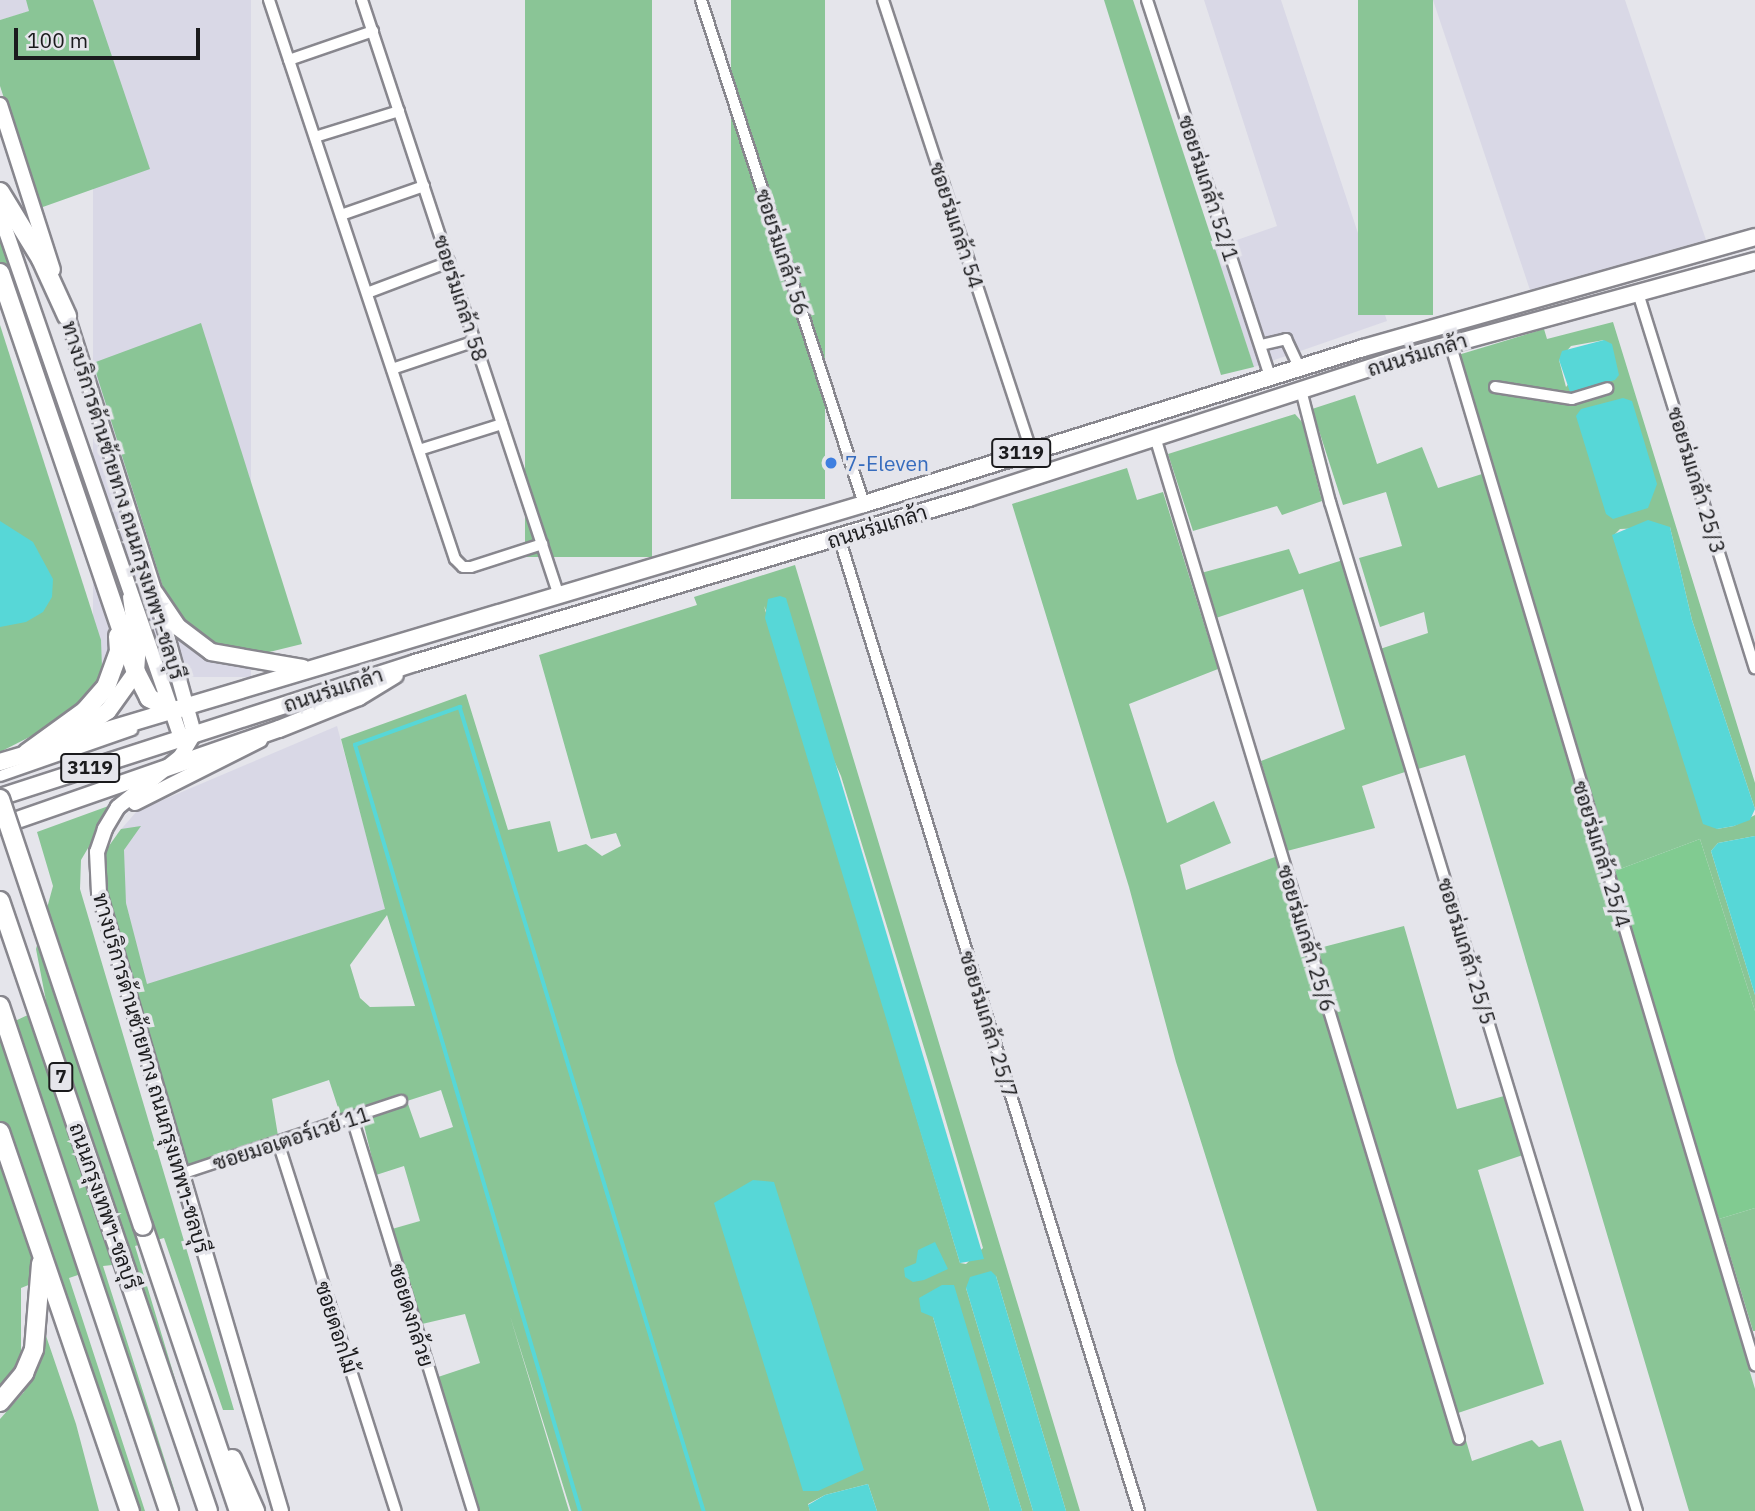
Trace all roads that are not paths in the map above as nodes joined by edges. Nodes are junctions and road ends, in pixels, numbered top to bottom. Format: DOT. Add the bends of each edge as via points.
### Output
graph roads {
  1 [pos="269,0"];
  2 [pos="362,0"];
  3 [pos="701,0"];
  4 [pos="883,0"];
  5 [pos="1147,0"];
  6 [pos="373,31"];
  7 [pos="289,60"];
  8 [pos="0,104"];
  9 [pos="399,111"];
  10 [pos="315,137"];
  11 [pos="424,186"];
  12 [pos="0,192"];
  13 [pos="0,214"];
  14 [pos="341,215"];
  15 [pos="1755,237"];
  16 [pos="1755,261"];
  17 [pos="449,262"];
  18 [pos="0,273"];
  19 [pos="367,293"];
  20 [pos="1638,293"];
  21 [pos="67,316"];
  22 [pos="475,341"];
  23 [pos="1450,344"];
  24 [pos="1261,345"];
  25 [pos="1299,367"];
  26 [pos="392,369"];
  27 [pos="1270,376"];
  28 [pos="1496,387"];
  29 [pos="1607,388"];
  30 [pos="1301,390"];
  31 [pos="502,424"];
  32 [pos="1154,437"];
  33 [pos="419,450"];
  34 [pos="1031,450"];
  35 [pos="864,504"];
  36 [pos="839,537"];
  37 [pos="542,544"];
  38 [pos="155,593"];
  39 [pos="559,596"];
  40 [pos="131,597"];
  41 [pos="117,621"];
  42 [pos="415,663"];
  43 [pos="1755,668"];
  44 [pos="312,669"];
  45 [pos="136,673"];
  46 [pos="181,709"];
  47 [pos="279,729"];
  48 [pos="188,736"];
  49 [pos="59,744"];
  50 [pos="27,753"];
  51 [pos="0,762"];
  52 [pos="164,772"];
  53 [pos="0,776"];
  54 [pos="0,798"];
  55 [pos="0,826"];
  56 [pos="105,829"];
  57 [pos="0,901"];
  58 [pos="0,1006"];
  59 [pos="401,1101"];
  60 [pos="352,1118"];
  61 [pos="0,1132"];
  62 [pos="278,1142"];
  63 [pos="181,1174"];
  64 [pos="40,1252"];
  65 [pos="1755,1365"];
  66 [pos="193,1376"];
  67 [pos="0,1402"];
  68 [pos="1459,1439"];
  69 [pos="130,1511"];
  70 [pos="169,1511"];
  71 [pos="208,1511"];
  72 [pos="239,1511"];
  73 [pos="256,1511"];
  74 [pos="281,1511"];
  75 [pos="396,1511"];
  76 [pos="473,1511"];
  77 [pos="1139,1511"];
  78 [pos="1637,1511"];
  1 -- 7 [label="street"];
  2 -- 6 [label="street, ซอยร่มเกล้า 58"];
  3 -- 35 [label="street, ซอยร่มเกล้า 56"];
  4 -- 34 [label="street, ซอยร่มเกล้า 54"];
  5 -- 24 [label="street, ซอยร่มเกล้า 52/1"];
  6 -- 7 [label="street"];
  6 -- 9 [label="street, ซอยร่มเกล้า 58"];
  7 -- 10 [label="street"];
  8 -- 21 [label="main road, ทางบริการด้านซ้ายทาง ถนนกรุงเทพฯ-ชลบุรี"];
  9 -- 10 [label="street"];
  9 -- 11 [label="street, ซอยร่มเกล้า 58"];
  10 -- 14 [label="street"];
  11 -- 14 [label="street"];
  11 -- 17 [label="street, ซอยร่มเกล้า 58"];
  12 -- 21 [label="highway" via="41,259"];
  13 -- 40 [label="main road, ทางบริการด้านซ้ายทาง ถนนกรุงเทพฯ-ชลบุรี"];
  14 -- 19 [label="street"];
  15 -- 25 [label="main road, ถนนร่มเกล้า / 3119"];
  16 -- 20 [label="main road, ถนนร่มเกล้า / 3119"];
  17 -- 19 [label="street"];
  17 -- 22 [label="street, ซอยร่มเกล้า 58"];
  18 -- 41 [label="highway"];
  19 -- 26 [label="street"];
  20 -- 23 [label="main road, ถนนร่มเกล้า / 3119"];
  20 -- 43 [label="street, ซอยร่มเกล้า 25/3"];
  21 -- 38 [label="main road, ทางบริการด้านซ้ายทาง ถนนกรุงเทพฯ-ชลบุรี"];
  22 -- 26 [label="street"];
  22 -- 31 [label="street, ซอยร่มเกล้า 58"];
  23 -- 30 [label="main road, ถนนร่มเกล้า / 3119"];
  23 -- 65 [label="street, ซอยร่มเกล้า 25/4"];
  24 -- 25 [label="street" via="1286,339"];
  24 -- 27 [label="street, ซอยร่มเกล้า 52/1"];
  25 -- 27 [label="main road, ถนนร่มเกล้า / 3119"];
  26 -- 33 [label="street"];
  27 -- 34 [label="main road, ถนนร่มเกล้า / 3119"];
  28 -- 29 [label="street" via="1572,398"];
  30 -- 32 [label="main road, ถนนร่มเกล้า / 3119"];
  30 -- 78 [label="street, ซอยร่มเกล้า 25/5" via="1330,502"];
  31 -- 33 [label="street"];
  31 -- 37 [label="street, ซอยร่มเกล้า 58"];
  32 -- 36 [label="main road, ถนนร่มเกล้า / 3119"];
  32 -- 68 [label="street, ซอยร่มเกล้า 25/6"];
  33 -- 37 [label="street" via="458,565 471,567"];
  34 -- 35 [label="main road, ถนนร่มเกล้า / 3119"];
  35 -- 39 [label="main road, ถนนร่มเกล้า / 3119"];
  36 -- 42 [label="main road, ถนนร่มเกล้า / 3119"];
  36 -- 77 [label="street, ซอยร่มเกล้า 25/7"];
  37 -- 39 [label="street, ซอยร่มเกล้า 58"];
  38 -- 44 [label="main road" via="178,627 211,652"];
  38 -- 46 [label="main road, ทางบริการด้านซ้ายทาง ถนนกรุงเทพฯ-ชลบุรี"];
  39 -- 44 [label="main road, ถนนร่มเกล้า / 3119"];
  40 -- 45 [label="main road" via="138,646"];
  40 -- 46 [label="main road, ทางบริการด้านซ้ายทาง ถนนกรุงเทพฯ-ชลบุรี"];
  41 -- 45 [label="highway"];
  41 -- 50 [label="highway" via="118,650 106,687 85,711"];
  42 -- 47 [label="main road" via="359,697"];
  42 -- 48 [label="main road, ถนนร่มเกล้า / 3119"];
  44 -- 46 [label="main road, ถนนร่มเกล้า / 3119"];
  45 -- 46 [label="highway" via="149,698"];
  45 -- 49 [label="main road" via="108,711"];
  46 -- 48 [label="main road, ทางบริการด้านซ้ายทาง ถนนกรุงเทพฯ-ชลบุรี"];
  46 -- 49 [label="main road, ถนนร่มเกล้า / 3119"];
  46 -- 53 [label="street"];
  47 -- 52 [label="main road"];
  47 -- 56 [label="main road" via="142,798"];
  48 -- 52 [label="main road, ทางบริการด้านซ้ายทาง ถนนกรุงเทพฯ-ชลบุรี"];
  48 -- 54 [label="main road, ถนนร่มเกล้า / 3119"];
  49 -- 50 [label="main road, ถนนร่มเกล้า / 3119"];
  50 -- 51 [label="main road, ถนนร่มเกล้า / 3119"];
  52 -- 55 [label="main road"];
  52 -- 56 [label="main road, ทางบริการด้านซ้ายทาง ถนนกรุงเทพฯ-ชลบุรี" via="118,807"];
  54 -- 66 [label="highway, bridge"];
  56 -- 63 [label="main road, ทางบริการด้านซ้ายทาง ถนนกรุงเทพฯ-ชลบุรี" via="97,852 99,893"];
  57 -- 71 [label="highway, ถนนกรุงเทพฯ-ชลบุรี / 7"];
  58 -- 70 [label="highway, ถนนกรุงเทพฯ-ชลบุรี / 7"];
  59 -- 60 [label="street, ซอยมอเตอร์เวย์ 11"];
  60 -- 62 [label="street, ซอยมอเตอร์เวย์ 11"];
  60 -- 76 [label="street, ซอยดงกล้วย"];
  61 -- 64 [label="highway"];
  62 -- 63 [label="street, ซอยมอเตอร์เวย์ 11"];
  62 -- 75 [label="street, ซอยดอกไม้"];
  63 -- 74 [label="main road, ทางบริการด้านซ้ายทาง ถนนกรุงเทพฯ-ชลบุรี"];
  64 -- 67 [label="highway" via="34,1349 24,1373"];
  64 -- 69 [label="highway"];
  66 -- 72 [label="highway"];
  66 -- 73 [label="highway"];
}
